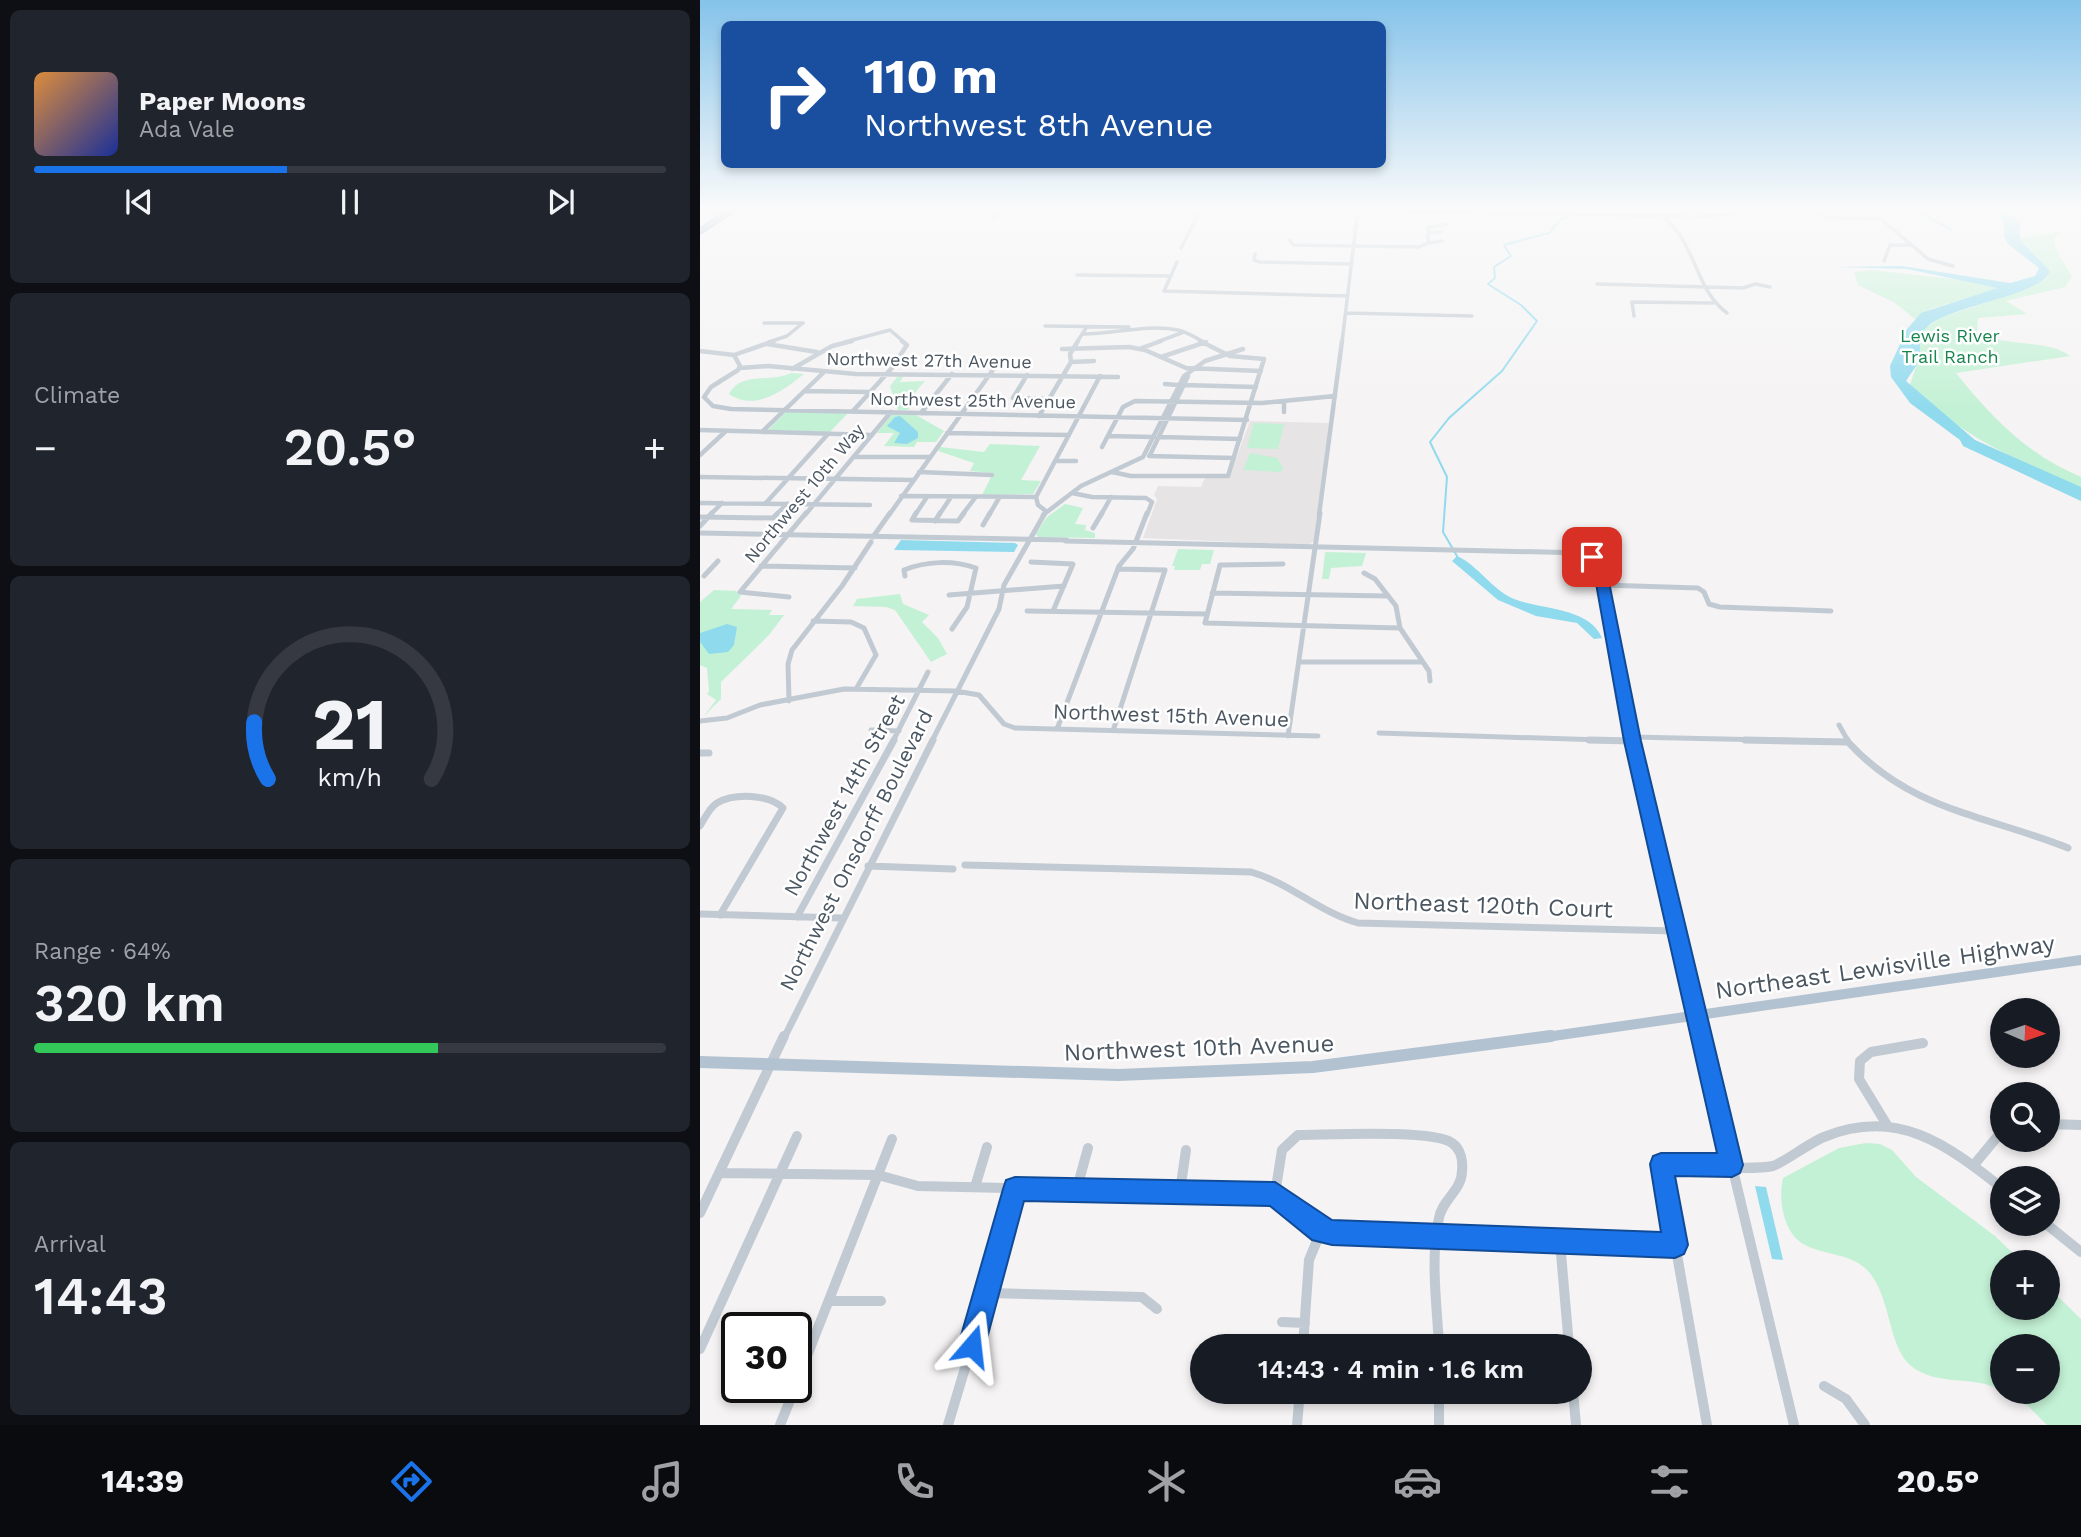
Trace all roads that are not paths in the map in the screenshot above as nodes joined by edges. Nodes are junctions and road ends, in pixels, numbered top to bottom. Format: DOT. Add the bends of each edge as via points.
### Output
graph roads {
  1 [pos="1124,276"];
  2 [pos="1170,276"];
  3 [pos="1351,276"];
  4 [pos="1700,276"];
  5 [pos="1597,284"];
  6 [pos="1704,285"];
  7 [pos="1770,287"];
  8 [pos="1348,296"];
  9 [pos="1713,303"];
  10 [pos="1346,313"];
  11 [pos="1727,313"];
  12 [pos="1472,316"];
  13 [pos="1634,316"];
  14 [pos="764,323"];
  15 [pos="896,323"];
  16 [pos="1045,326"];
  17 [pos="1086,328"];
  18 [pos="1137,329"];
  19 [pos="890,330"];
  20 [pos="1184,330"];
  21 [pos="1083,334"];
  22 [pos="1206,342"];
  23 [pos="767,344"];
  24 [pos="1074,348"];
  25 [pos="1062,349"];
  26 [pos="1139,349"];
  27 [pos="1244,349"];
  28 [pos="700,351"];
  29 [pos="818,352"];
  30 [pos="1226,354"];
  31 [pos="734,355"];
  32 [pos="1161,358"];
  33 [pos="1094,361"];
  34 [pos="1071,362"];
  35 [pos="995,367"];
  36 [pos="740,368"];
  37 [pos="791,369"];
  38 [pos="1194,369"];
  39 [pos="1261,371"];
  40 [pos="823,373"];
  41 [pos="887,374"];
  42 [pos="952,374"];
  43 [pos="990,374"];
  44 [pos="1027,375"];
  45 [pos="1063,376"];
  46 [pos="1100,376"];
  47 [pos="1118,377"];
  48 [pos="1166,384"];
  49 [pos="1181,385"];
  50 [pos="1256,387"];
  51 [pos="805,391"];
  52 [pos="870,392"];
  53 [pos="1335,396"];
  54 [pos="702,397"];
  55 [pos="1050,399"];
  56 [pos="1173,401"];
  57 [pos="1283,402"];
  58 [pos="1252,403"];
  59 [pos="785,410"];
  60 [pos="853,411"];
  61 [pos="891,412"];
  62 [pos="1283,412"];
  63 [pos="921,413"];
  64 [pos="961,414"];
  65 [pos="1040,416"];
  66 [pos="1079,417"];
  67 [pos="1118,417"];
  68 [pos="1165,418"];
  69 [pos="1247,420"];
  70 [pos="700,430"];
  71 [pos="726,431"];
  72 [pos="762,432"];
  73 [pos="947,433"];
  74 [pos="828,434"];
  75 [pos="872,435"];
  76 [pos="1069,435"];
  77 [pos="1108,436"];
  78 [pos="1157,437"];
  79 [pos="1240,439"];
  80 [pos="1102,447"];
  81 [pos="701,453"];
  82 [pos="1147,456"];
  83 [pos="854,457"];
  84 [pos="929,457"];
  85 [pos="1234,458"];
  86 [pos="1055,461"];
  87 [pos="1076,461"];
  88 [pos="919,472"];
  89 [pos="1113,472"];
  90 [pos="992,475"];
  91 [pos="700,477"];
  92 [pos="788,478"];
  93 [pos="835,479"];
  94 [pos="913,480"];
  95 [pos="1074,493"];
  96 [pos="901,496"];
  97 [pos="927,497"];
  98 [pos="951,497"];
  99 [pos="1036,497"];
  100 [pos="1111,497"];
  101 [pos="975,498"];
  102 [pos="999,498"];
  103 [pos="700,503"];
  104 [pos="722,503"];
  105 [pos="765,504"];
  106 [pos="787,504"];
  107 [pos="813,505"];
  108 [pos="870,505"];
  109 [pos="1048,510"];
  110 [pos="700,517"];
  111 [pos="708,517"];
  112 [pos="935,521"];
  113 [pos="983,525"];
  114 [pos="700,526"];
  115 [pos="1093,528"];
  116 [pos="700,533"];
  117 [pos="788,535"];
  118 [pos="872,539"];
  119 [pos="1026,540"];
  120 [pos="1136,543"];
  121 [pos="1315,547"];
  122 [pos="718,561"];
  123 [pos="1031,562"];
  124 [pos="1283,564"];
  125 [pos="761,566"];
  126 [pos="700,567"];
  127 [pos="712,568"];
  128 [pos="855,568"];
  129 [pos="1118,569"];
  130 [pos="1364,573"];
  131 [pos="704,576"];
  132 [pos="905,576"];
  133 [pos="1603,585"];
  134 [pos="1064,586"];
  135 [pos="1003,589"];
  136 [pos="969,592"];
  137 [pos="1212,593"];
  138 [pos="1309,594"];
  139 [pos="948,595"];
  140 [pos="1388,596"];
  141 [pos="789,597"];
  142 [pos="1027,611"];
  143 [pos="1053,611"];
  144 [pos="1831,611"];
  145 [pos="1102,612"];
  146 [pos="1151,613"];
  147 [pos="1206,614"];
  148 [pos="813,621"];
  149 [pos="1305,627"];
  150 [pos="1400,628"];
  151 [pos="952,629"];
  152 [pos="1299,662"];
  153 [pos="1423,662"];
  154 [pos="928,672"];
  155 [pos="1430,681"];
  156 [pos="856,689"];
  157 [pos="921,690"];
  158 [pos="956,691"];
  159 [pos="789,701"];
  160 [pos="703,721"];
  161 [pos="1839,724"];
  162 [pos="700,729"];
  163 [pos="1058,729"];
  164 [pos="871,730"];
  165 [pos="899,731"];
  166 [pos="1112,731"];
  167 [pos="1379,733"];
  168 [pos="1288,736"];
  169 [pos="1318,736"];
  170 [pos="1632,739"];
  171 [pos="1848,742"];
  172 [pos="700,753"];
  173 [pos="709,753"];
  174 [pos="700,826"];
  175 [pos="2068,848"];
  176 [pos="965,865"];
  177 [pos="868,866"];
  178 [pos="953,869"];
  179 [pos="700,914"];
  180 [pos="720,915"];
  181 [pos="797,917"];
  182 [pos="842,918"];
  183 [pos="1676,931"];
  184 [pos="2081,960"];
  185 [pos="1696,1016"];
  186 [pos="1923,1044"];
  187 [pos="700,1062"];
  188 [pos="771,1064"];
  189 [pos="2060,1124"];
  190 [pos="1887,1125"];
  191 [pos="2081,1125"];
  192 [pos="797,1136"];
  193 [pos="892,1139"];
  194 [pos="1990,1145"];
  195 [pos="987,1147"];
  196 [pos="1088,1148"];
  197 [pos="1186,1150"];
  198 [pos="1732,1165"];
  199 [pos="1973,1166"];
  200 [pos="720,1173"];
  201 [pos="780,1173"];
  202 [pos="878,1175"];
  203 [pos="1990,1179"];
  204 [pos="975,1187"];
  205 [pos="1077,1188"];
  206 [pos="1015,1189"];
  207 [pos="1180,1191"];
  208 [pos="1275,1194"];
  209 [pos="700,1213"];
  210 [pos="1321,1231"];
  211 [pos="2060,1235"];
  212 [pos="1438,1237"];
  213 [pos="1560,1242"];
  214 [pos="1675,1245"];
  215 [pos="2081,1252"];
  216 [pos="988,1293"];
  217 [pos="830,1301"];
  218 [pos="881,1301"];
  219 [pos="1157,1309"];
  220 [pos="1282,1322"];
  221 [pos="1305,1323"];
  222 [pos="1304,1334"];
  223 [pos="1439,1334"];
  224 [pos="1568,1334"];
  225 [pos="812,1346"];
  226 [pos="700,1349"];
  227 [pos="1824,1386"];
  228 [pos="789,1403"];
  229 [pos="1299,1404"];
  230 [pos="1439,1404"];
  231 [pos="1574,1404"];
  232 [pos="780,1425"];
  233 [pos="947,1425"];
  234 [pos="1297,1425"];
  235 [pos="1439,1425"];
  236 [pos="1576,1425"];
  237 [pos="1707,1425"];
  238 [pos="1794,1425"];
  239 [pos="1865,1425"];
  1 -- 2 [label="street"];
  2 -- 8 [label="street" via="1164,291"];
  3 -- 8 [label="street"];
  4 -- 6 [label="street"];
  5 -- 6 [label="street"];
  6 -- 7 [label="street"];
  6 -- 9 [label="street"];
  8 -- 10 [label="street"];
  9 -- 11 [label="street"];
  9 -- 13 [label="street" via="1632,302"];
  10 -- 12 [label="street"];
  10 -- 53 [label="street"];
  14 -- 23 [label="street" via="803,323 792,334"];
  15 -- 19 [label="street"];
  16 -- 18 [label="street"];
  17 -- 21 [label="street"];
  18 -- 20 [label="street"];
  18 -- 21 [label="street"];
  19 -- 29 [label="street"];
  19 -- 41 [label="street" via="908,344"];
  20 -- 22 [label="street"];
  20 -- 26 [label="street"];
  21 -- 24 [label="street"];
  22 -- 30 [label="street"];
  22 -- 32 [label="street"];
  23 -- 29 [label="street"];
  23 -- 31 [label="street"];
  24 -- 25 [label="street"];
  24 -- 26 [label="street"];
  24 -- 34 [label="street" via="1069,354"];
  26 -- 32 [label="street"];
  27 -- 30 [label="street"];
  28 -- 31 [label="street"];
  29 -- 37 [label="street"];
  30 -- 38 [label="street"];
  30 -- 39 [label="street" via="1263,358"];
  31 -- 36 [label="street"];
  32 -- 38 [label="street"];
  33 -- 34 [label="street"];
  34 -- 45 [label="street"];
  35 -- 43 [label="street"];
  36 -- 37 [label="street, Northwest 27th Avenue"];
  36 -- 54 [label="street"];
  37 -- 40 [label="street, Northwest 27th Avenue"];
  38 -- 39 [label="street"];
  38 -- 49 [label="street"];
  39 -- 50 [label="street"];
  40 -- 41 [label="street, Northwest 27th Avenue"];
  40 -- 51 [label="street"];
  41 -- 42 [label="street, Northwest 27th Avenue"];
  41 -- 52 [label="street"];
  42 -- 43 [label="street, Northwest 27th Avenue"];
  42 -- 63 [label="street"];
  43 -- 44 [label="street, Northwest 27th Avenue"];
  43 -- 64 [label="street"];
  44 -- 45 [label="street, Northwest 27th Avenue"];
  44 -- 55 [label="street" via="1012,397"];
  45 -- 46 [label="street, Northwest 27th Avenue"];
  45 -- 55 [label="street"];
  46 -- 47 [label="street, Northwest 27th Avenue"];
  46 -- 66 [label="street"];
  48 -- 49 [label="street"];
  49 -- 50 [label="street"];
  49 -- 56 [label="street"];
  50 -- 58 [label="street"];
  51 -- 52 [label="street"];
  51 -- 59 [label="street"];
  52 -- 60 [label="street"];
  53 -- 57 [label="street"];
  53 -- 121 [label="street"];
  54 -- 59 [label="street, Northwest 25th Avenue" via="719,408"];
  55 -- 65 [label="street"];
  56 -- 58 [label="street"];
  56 -- 67 [label="street" via="1131,402"];
  56 -- 68 [label="street"];
  57 -- 58 [label="street"];
  57 -- 62 [label="street"];
  58 -- 69 [label="street"];
  59 -- 60 [label="street, Northwest 25th Avenue"];
  59 -- 72 [label="street"];
  60 -- 61 [label="street, Northwest 25th Avenue"];
  61 -- 63 [label="street, Northwest 25th Avenue"];
  61 -- 75 [label="street, Northwest 10th Way"];
  63 -- 64 [label="street, Northwest 25th Avenue"];
  64 -- 65 [label="street, Northwest 25th Avenue"];
  64 -- 73 [label="street"];
  65 -- 66 [label="street, Northwest 25th Avenue"];
  66 -- 67 [label="street, Northwest 25th Avenue"];
  66 -- 76 [label="street"];
  67 -- 68 [label="street, Northwest 25th Avenue"];
  67 -- 77 [label="street"];
  68 -- 69 [label="street, Northwest 25th Avenue"];
  68 -- 78 [label="street"];
  69 -- 79 [label="street"];
  70 -- 71 [label="street"];
  71 -- 72 [label="street"];
  71 -- 81 [label="street"];
  72 -- 74 [label="street"];
  73 -- 76 [label="street"];
  73 -- 84 [label="street"];
  74 -- 75 [label="street"];
  74 -- 92 [label="street"];
  75 -- 83 [label="street, Northwest 10th Way"];
  76 -- 86 [label="street"];
  77 -- 78 [label="street"];
  77 -- 80 [label="street"];
  78 -- 79 [label="street"];
  78 -- 82 [label="street"];
  79 -- 85 [label="street"];
  82 -- 85 [label="street"];
  82 -- 89 [label="street, Northwest Onsdorff Boulevard"];
  83 -- 84 [label="street"];
  83 -- 93 [label="street, Northwest 10th Way"];
  84 -- 88 [label="street"];
  85 -- 89 [label="street" via="1226,477"];
  86 -- 87 [label="street"];
  86 -- 99 [label="street"];
  88 -- 90 [label="street"];
  88 -- 94 [label="street"];
  89 -- 95 [label="street, Northwest Onsdorff Boulevard"];
  91 -- 92 [label="street"];
  92 -- 93 [label="street"];
  92 -- 105 [label="street"];
  93 -- 94 [label="street"];
  93 -- 107 [label="street, Northwest 10th Way"];
  94 -- 96 [label="street"];
  95 -- 100 [label="street"];
  95 -- 109 [label="street, Northwest Onsdorff Boulevard"];
  96 -- 97 [label="street"];
  96 -- 118 [label="street"];
  97 -- 98 [label="street"];
  97 -- 112 [label="street" via="912,520"];
  98 -- 101 [label="street"];
  98 -- 112 [label="street"];
  99 -- 102 [label="street"];
  99 -- 109 [label="street" via="1038,505"];
  100 -- 115 [label="street"];
  100 -- 120 [label="street" via="1152,500"];
  101 -- 102 [label="street"];
  101 -- 112 [label="street" via="959,521"];
  102 -- 113 [label="street"];
  103 -- 104 [label="street"];
  104 -- 105 [label="street"];
  104 -- 111 [label="street"];
  105 -- 106 [label="street"];
  106 -- 107 [label="street"];
  106 -- 111 [label="street" via="772,518"];
  107 -- 108 [label="street"];
  107 -- 117 [label="street, Northwest 10th Way"];
  109 -- 119 [label="street, Northwest Onsdorff Boulevard"];
  110 -- 111 [label="street"];
  111 -- 114 [label="street"];
  116 -- 117 [label="street"];
  117 -- 118 [label="street"];
  117 -- 125 [label="street, Northwest 10th Way"];
  118 -- 119 [label="street"];
  118 -- 128 [label="street"];
  119 -- 120 [label="street"];
  119 -- 135 [label="street, Northwest Onsdorff Boulevard"];
  120 -- 121 [label="street"];
  120 -- 129 [label="street"];
  121 -- 133 [label="street" via="1585,554 1597,561"];
  121 -- 138 [label="street"];
  122 -- 127 [label="street"];
  123 -- 134 [label="street" via="1073,564"];
  124 -- 137 [label="street" via="1222,564"];
  125 -- 128 [label="street"];
  125 -- 141 [label="street, Northwest 10th Way" via="741,593"];
  126 -- 127 [label="street"];
  127 -- 131 [label="street"];
  128 -- 148 [label="street"];
  129 -- 145 [label="street"];
  129 -- 146 [label="street" via="1166,570"];
  130 -- 140 [label="street"];
  132 -- 136 [label="street" via="904,570 920,564 975,567"];
  133 -- 144 [label="street" via="1696,588 1703,591 1709,604 1720,607"];
  133 -- 170 [label="street"];
  134 -- 135 [label="street"];
  134 -- 143 [label="street"];
  135 -- 136 [label="street"];
  135 -- 158 [label="street, Northwest Onsdorff Boulevard" via="999,609"];
  136 -- 139 [label="street"];
  136 -- 151 [label="street" via="965,611"];
  137 -- 138 [label="street"];
  137 -- 147 [label="street"];
  138 -- 140 [label="street"];
  138 -- 149 [label="street"];
  140 -- 150 [label="street" via="1397,608"];
  142 -- 143 [label="street"];
  143 -- 145 [label="street"];
  145 -- 146 [label="street"];
  145 -- 163 [label="street"];
  146 -- 147 [label="street"];
  146 -- 166 [label="street"];
  147 -- 149 [label="street" via="1206,624"];
  148 -- 156 [label="street" via="860,624 876,655"];
  148 -- 159 [label="street" via="789,658 793,687"];
  149 -- 150 [label="street"];
  149 -- 152 [label="street"];
  150 -- 153 [label="street"];
  152 -- 153 [label="street"];
  152 -- 168 [label="street"];
  153 -- 155 [label="street"];
  154 -- 157 [label="street, Northwest 14th Street"];
  156 -- 157 [label="street"];
  156 -- 159 [label="street"];
  157 -- 158 [label="street"];
  157 -- 165 [label="street, Northwest 14th Street"];
  158 -- 163 [label="street, Northwest 15th Avenue" via="979,695 1004,724"];
  158 -- 177 [label="street, Northwest Onsdorff Boulevard"];
  159 -- 160 [label="street"];
  160 -- 162 [label="street"];
  161 -- 171 [label="street"];
  163 -- 166 [label="street, Northwest 15th Avenue"];
  164 -- 165 [label="street"];
  165 -- 181 [label="street, Northwest 14th Street"];
  166 -- 168 [label="street, Northwest 15th Avenue"];
  167 -- 170 [label="street"];
  168 -- 169 [label="street, Northwest 15th Avenue"];
  170 -- 171 [label="street"];
  170 -- 183 [label="street"];
  171 -- 175 [label="street" via="1884,777 1920,799 2034,833"];
  172 -- 173 [label="street"];
  174 -- 180 [label="street" via="721,802 742,797 775,801 783,807"];
  176 -- 183 [label="street, Northeast 120th Court" via="1251,872 1275,878 1335,916 1358,923"];
  177 -- 178 [label="street"];
  177 -- 182 [label="street, Northwest Onsdorff Boulevard"];
  179 -- 180 [label="street"];
  180 -- 181 [label="street"];
  181 -- 182 [label="street"];
  182 -- 188 [label="street, Northwest Onsdorff Boulevard"];
  183 -- 185 [label="street"];
  184 -- 185 [label="main road, Northeast Lewisville Highway"];
  185 -- 188 [label="main road, Northwest 10th Avenue" via="1398,1058 1244,1072 1061,1074"];
  185 -- 198 [label="street"];
  186 -- 190 [label="street" via="1871,1052 1859,1065 1859,1079"];
  187 -- 188 [label="main road, Northwest 10th Avenue"];
  188 -- 200 [label="street, Northwest Onsdorff Boulevard"];
  189 -- 191 [label="street"];
  190 -- 198 [label="street" via="1847,1127 1800,1147 1777,1165"];
  190 -- 199 [label="street" via="1937,1140"];
  192 -- 201 [label="street"];
  193 -- 202 [label="street"];
  194 -- 199 [label="street"];
  195 -- 204 [label="street"];
  196 -- 205 [label="street"];
  197 -- 207 [label="street"];
  198 -- 214 [label="street" via="1661,1164"];
  198 -- 238 [label="street"];
  199 -- 203 [label="street"];
  200 -- 201 [label="street"];
  200 -- 209 [label="street, Northwest Onsdorff Boulevard"];
  201 -- 202 [label="street"];
  201 -- 226 [label="street"];
  202 -- 204 [label="street" via="918,1186"];
  202 -- 217 [label="street"];
  204 -- 206 [label="street"];
  205 -- 206 [label="street"];
  205 -- 207 [label="street"];
  206 -- 216 [label="street"];
  207 -- 208 [label="street"];
  208 -- 210 [label="street"];
  208 -- 212 [label="street" via="1279,1160 1289,1141 1307,1133 1441,1138 1455,1144 1463,1175 1440,1213"];
  210 -- 212 [label="street"];
  210 -- 221 [label="street" via="1309,1260"];
  211 -- 215 [label="street"];
  212 -- 213 [label="street"];
  212 -- 223 [label="street"];
  213 -- 214 [label="street"];
  213 -- 224 [label="street"];
  214 -- 237 [label="street"];
  216 -- 219 [label="street" via="1142,1297"];
  216 -- 233 [label="street"];
  217 -- 218 [label="street"];
  217 -- 225 [label="street"];
  220 -- 221 [label="street"];
  221 -- 222 [label="street"];
  227 -- 239 [label="street" via="1846,1399"];
  228 -- 232 [label="street"];
  229 -- 234 [label="street"];
  230 -- 235 [label="street"];
  231 -- 236 [label="street"];
}
